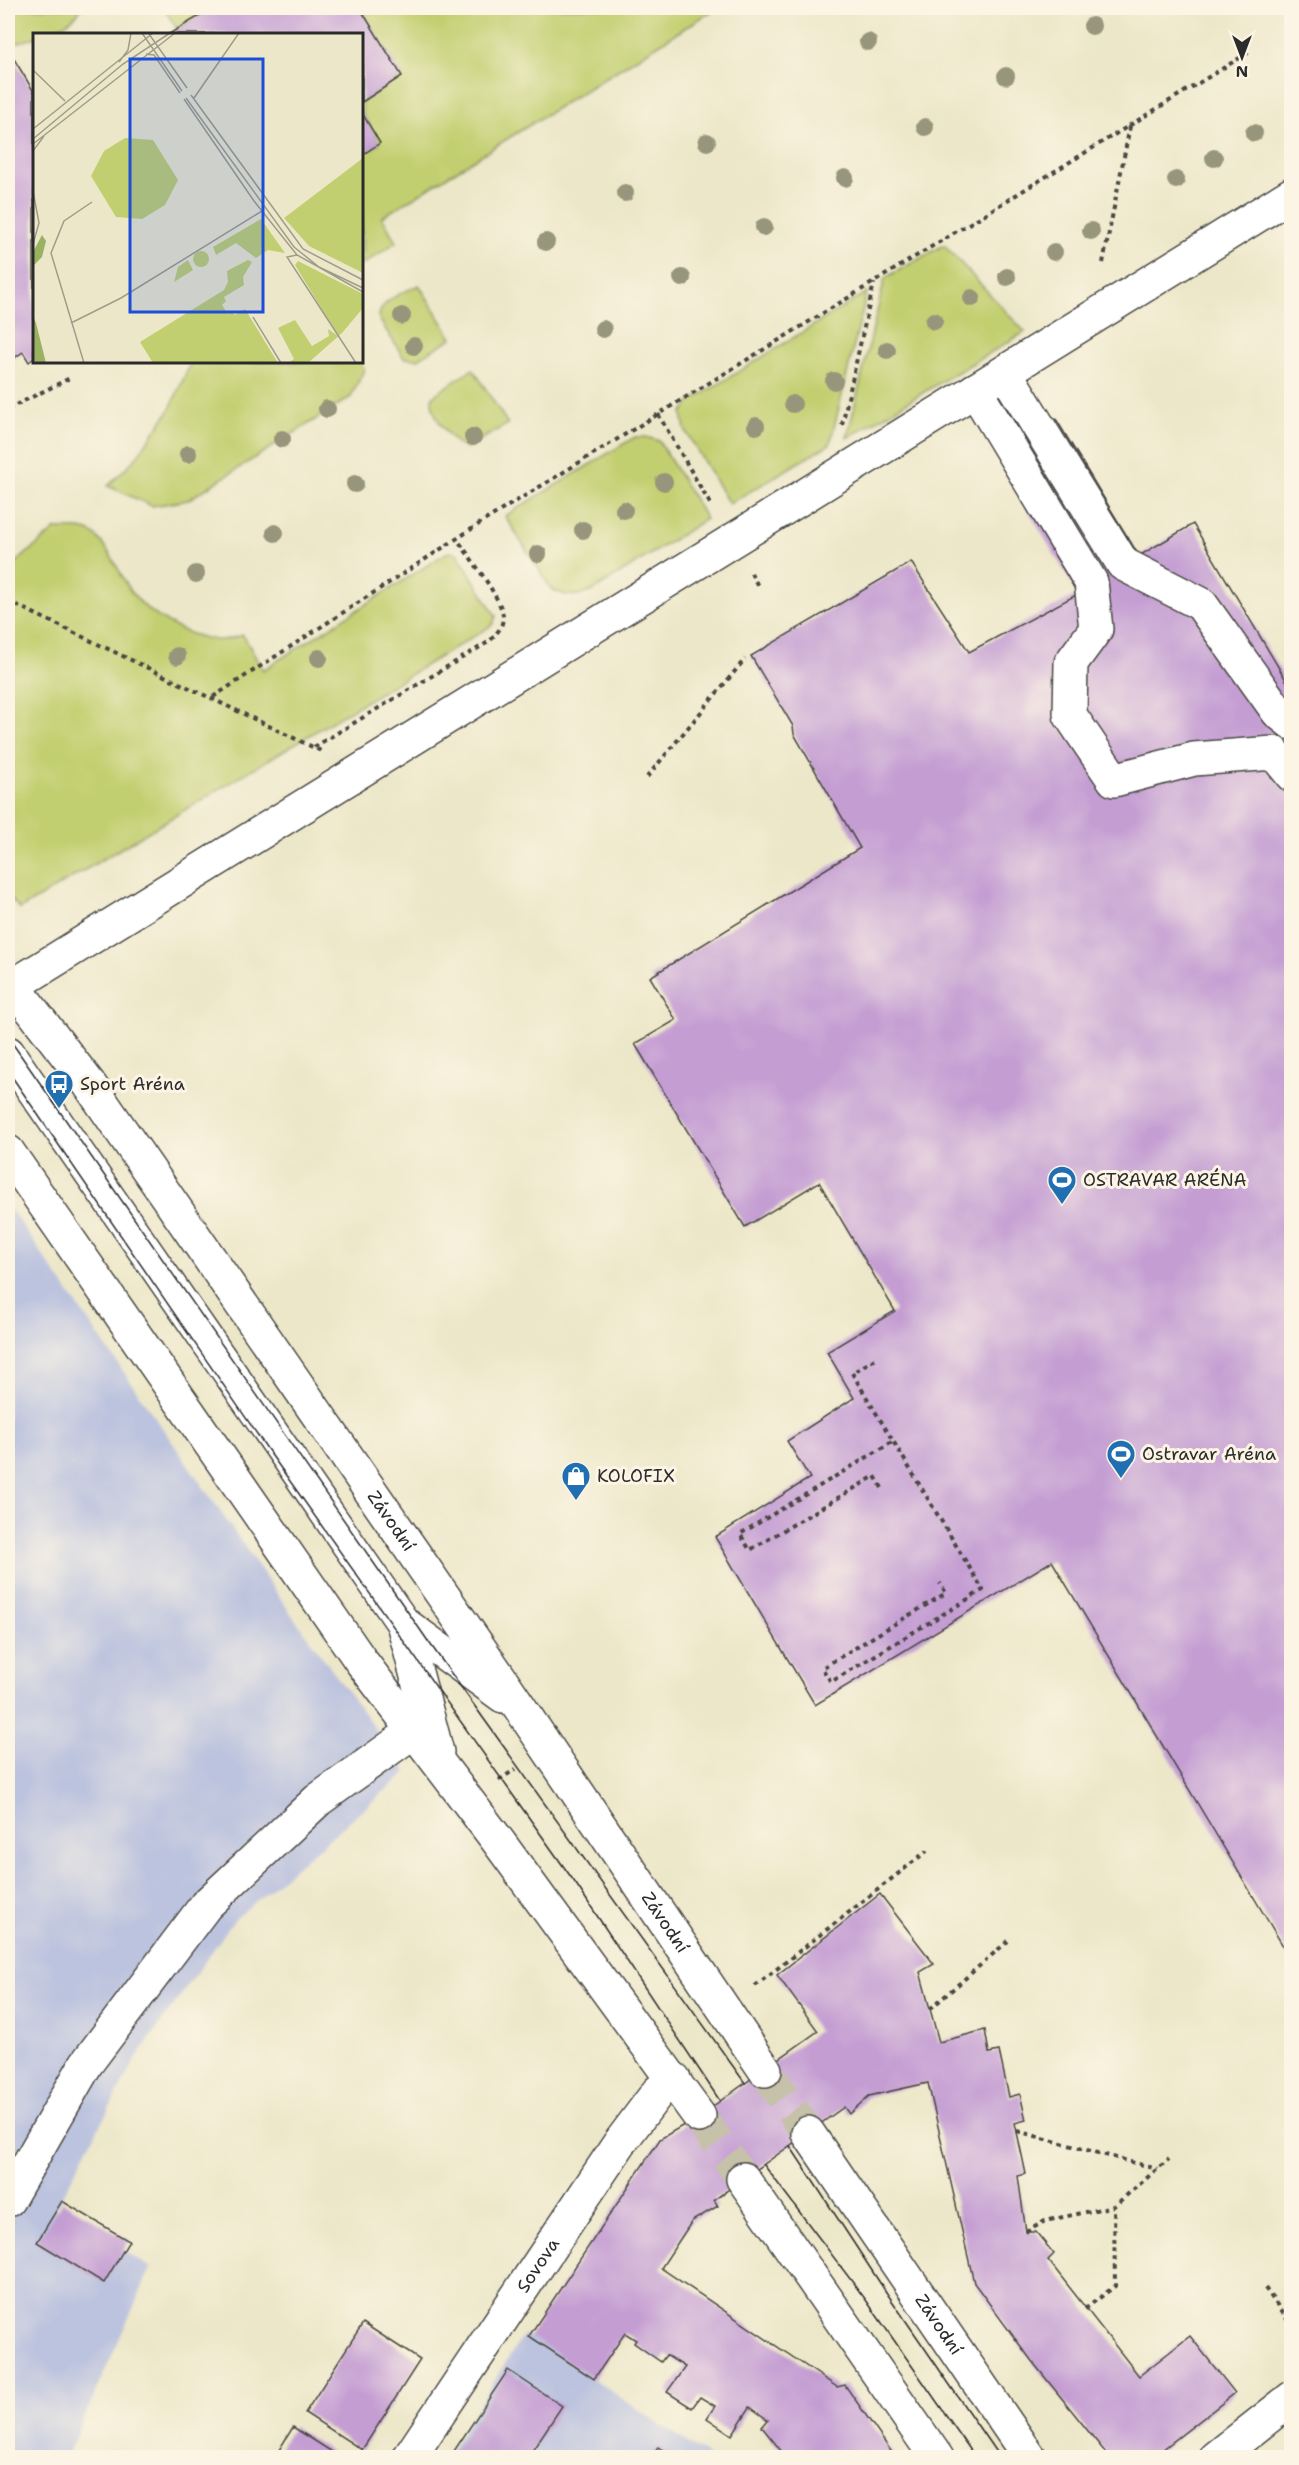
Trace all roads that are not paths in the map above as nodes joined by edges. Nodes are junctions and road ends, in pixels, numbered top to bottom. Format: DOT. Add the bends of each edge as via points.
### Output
graph roads {
  1 [pos="1292,194"];
  2 [pos="1005,372"];
  3 [pos="975,390"];
  4 [pos="1292,723"];
  5 [pos="1292,775"];
  6 [pos="10,982"];
  7 [pos="8,1053"];
  8 [pos="8,1152"];
  9 [pos="403,1623"];
  10 [pos="522,1710"];
  11 [pos="414,1731"];
  12 [pos="441,1766"];
  13 [pos="765,2070"];
  14 [pos="674,2079"];
  15 [pos="699,2116"];
  16 [pos="808,2133"];
  17 [pos="743,2179"];
  18 [pos="8,2199"];
  19 [pos="1292,2398"];
  20 [pos="932,2452"];
  21 [pos="409,2457"];
  22 [pos="1030,2457"];
  23 [pos="1216,2457"];
  1 -- 2 [label="street"];
  2 -- 3 [label="street"];
  2 -- 4 [label="street" via="1123,564 1201,604 1278,712"];
  3 -- 5 [label="street" via="1091,582 1096,629 1071,663 1070,715 1114,780 1194,759 1274,753"];
  3 -- 6 [label="street" via="361,771"];
  6 -- 10 [label="street, Závodní" via="96,1094"];
  7 -- 9 [label="street"];
  8 -- 11 [label="street" via="361,1661"];
  9 -- 10 [label="street"];
  9 -- 12 [label="street"];
  10 -- 13 [label="street, Závodní"];
  11 -- 12 [label="street"];
  11 -- 18 [label="street" via="318,1800 206,1905 86,2064"];
  12 -- 14 [label="street"];
  14 -- 15 [label="street"];
  14 -- 21 [label="street, Sovova" via="658,2092 619,2144"];
  16 -- 22 [label="street, Závodní"];
  17 -- 20 [label="street"];
  19 -- 23 [label="street"];
}
